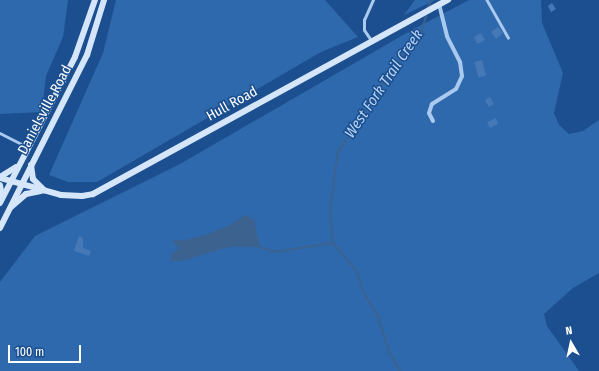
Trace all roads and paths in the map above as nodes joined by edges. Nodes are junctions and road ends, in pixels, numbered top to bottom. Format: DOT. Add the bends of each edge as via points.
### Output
graph roads {
  1 [pos="104,0"];
  2 [pos="373,0"];
  3 [pos="448,0"];
  4 [pos="487,0"];
  5 [pos="94,1"];
  6 [pos="439,5"];
  7 [pos="508,37"];
  8 [pos="373,42"];
  9 [pos="432,121"];
  10 [pos="0,133"];
  11 [pos="28,147"];
  12 [pos="31,162"];
  13 [pos="19,165"];
  14 [pos="0,177"];
  15 [pos="10,181"];
  16 [pos="20,184"];
  17 [pos="0,185"];
  18 [pos="44,191"];
  19 [pos="1,201"];
  20 [pos="8,209"];
  21 [pos="0,228"];
  1 -- 12 [label="main road, Danielsville Road" via="87,55"];
  2 -- 8 [label="lane" via="364,20 364,30"];
  3 -- 6 [label="main road, Hull Road"];
  4 -- 7 [label="lane"];
  5 -- 11 [label="main road, Danielsville Road" via="76,57"];
  6 -- 8 [label="main road, Hull Road"];
  6 -- 9 [label="street" via="447,36 460,62 462,76 456,89 432,104 429,114"];
  8 -- 18 [label="main road, Hull Road" via="93,194 72,197"];
  10 -- 11 [label="lane"];
  11 -- 13 [label="main road, Danielsville Road"];
  12 -- 16 [label="main road, Danielsville Road"];
  12 -- 18 [label="main road" via="33,179"];
  13 -- 14 [label="main road"];
  13 -- 15 [label="main road, Danielsville Road"];
  14 -- 15 [label="main road, Hull Road"];
  15 -- 16 [label="main road, Hull Road"];
  15 -- 19 [label="main road, Danielsville Road"];
  16 -- 18 [label="main road, Hull Road"];
  16 -- 20 [label="main road, Danielsville Road"];
  17 -- 19 [label="main road"];
  18 -- 20 [label="main road" via="24,195"];
  20 -- 21 [label="main road, Danielsville Road"];
}
